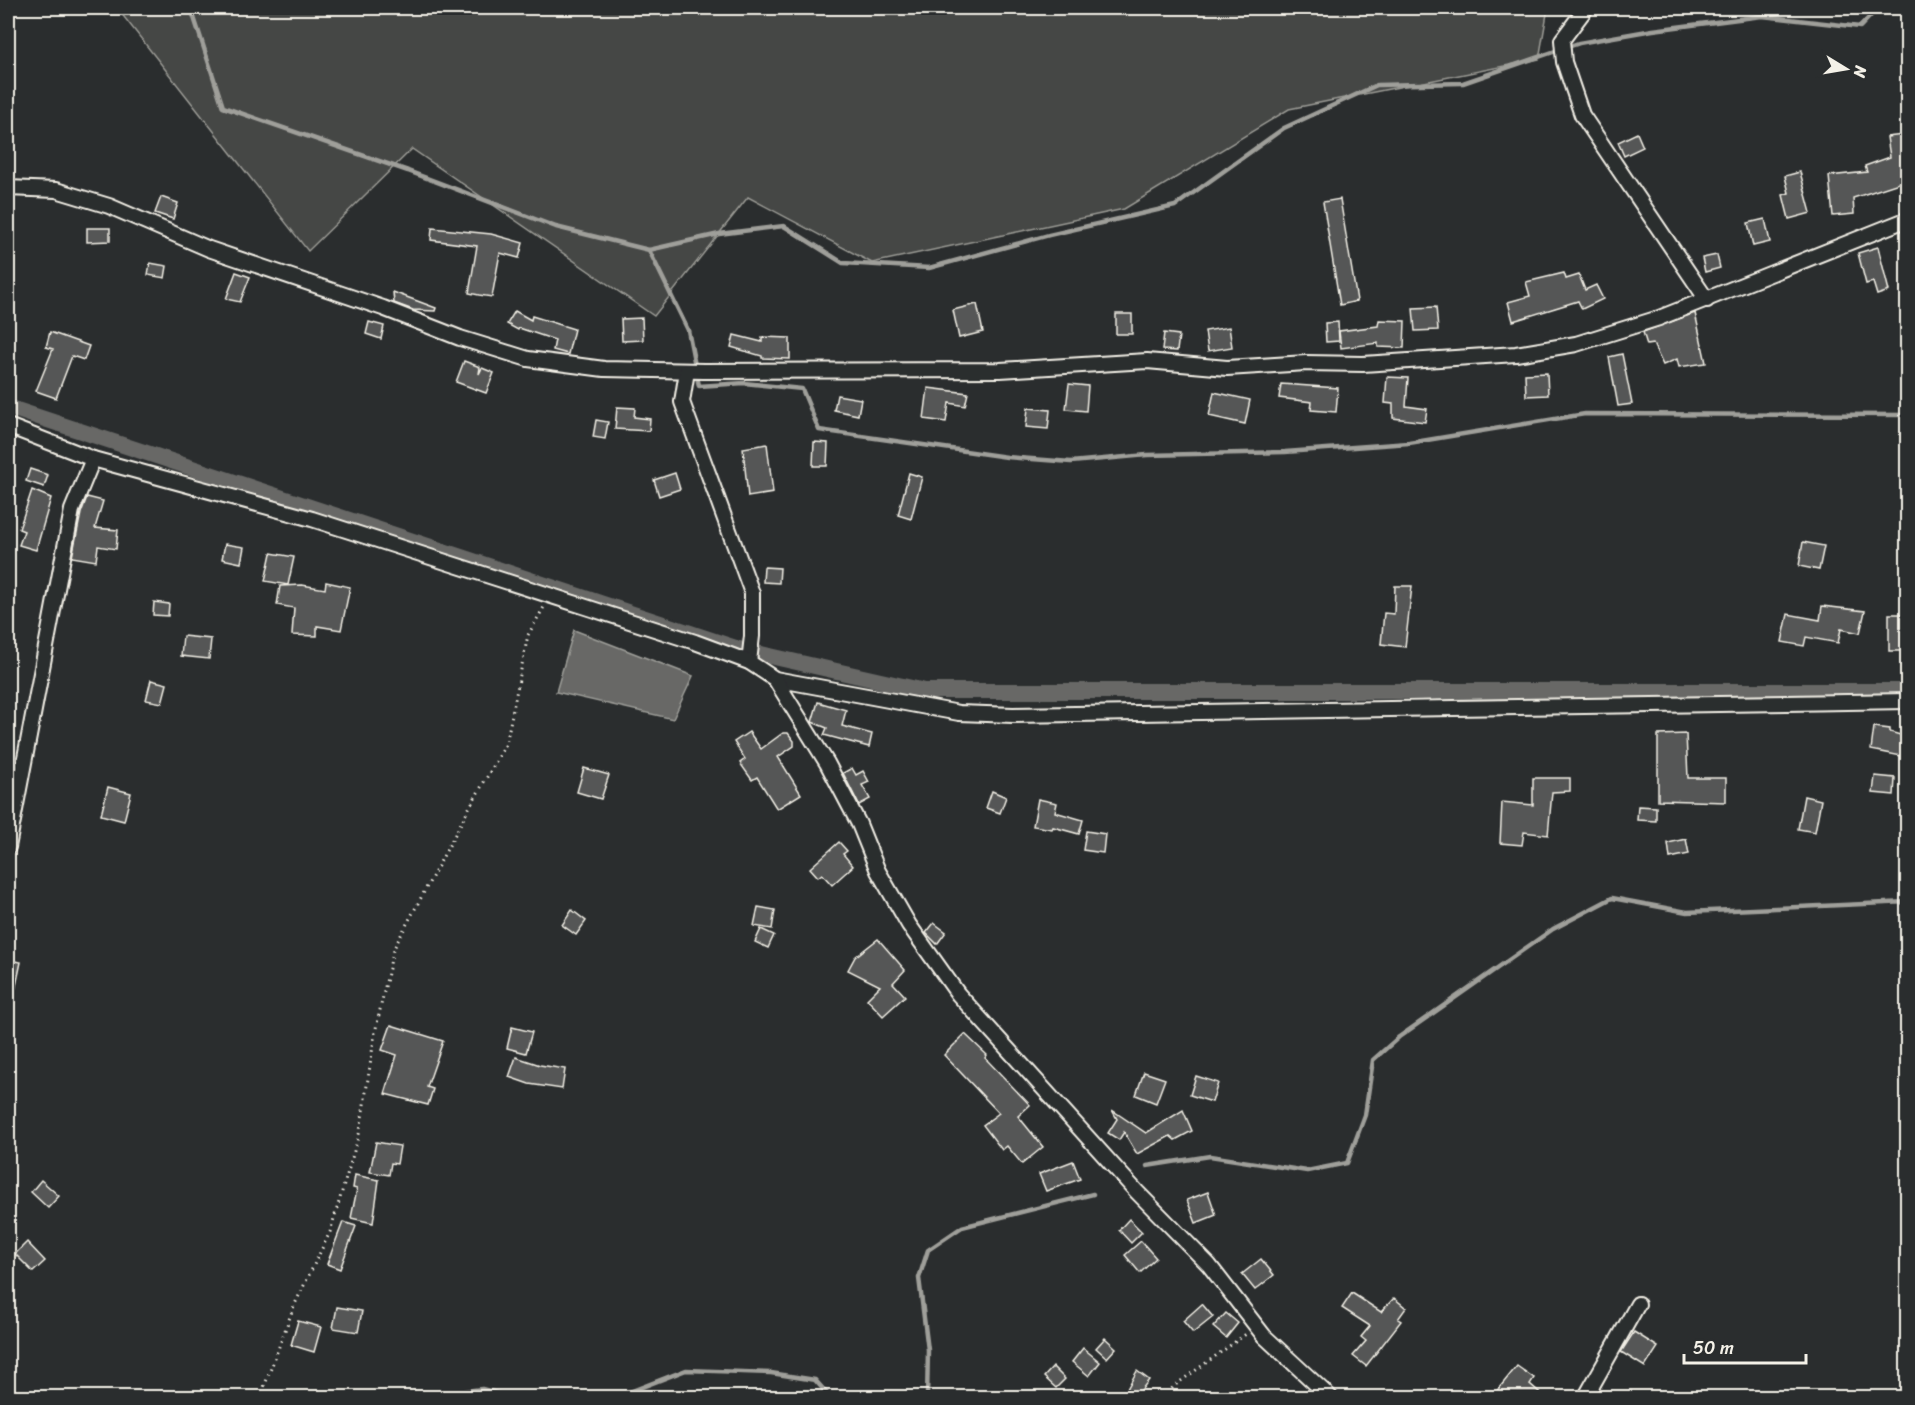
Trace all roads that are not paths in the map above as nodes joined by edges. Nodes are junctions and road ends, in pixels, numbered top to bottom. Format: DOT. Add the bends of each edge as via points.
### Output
graph roads {
  1 [pos="1586,8"];
  2 [pos="8,188"];
  3 [pos="1908,219"];
  4 [pos="1707,300"];
  5 [pos="687,371"];
  6 [pos="8,426"];
  7 [pos="93,459"];
  8 [pos="749,662"];
  9 [pos="775,678"];
  10 [pos="1908,701"];
  11 [pos="8,847"];
  12 [pos="1638,1304"];
  13 [pos="1331,1398"];
  14 [pos="1585,1398"];
  1 -- 4 [label="street" via="1562,40 1564,62 1582,116"];
  2 -- 5 [label="street" via="56,190 110,206 209,249 528,359 604,369"];
  3 -- 4 [label="street"];
  4 -- 5 [label="street" via="1576,344 1447,359 1227,368 1147,361 1000,370"];
  5 -- 8 [label="street" via="682,402 752,593"];
  6 -- 7 [label="street"];
  7 -- 8 [label="street" via="312,519"];
  7 -- 11 [label="street" via="72,510"];
  8 -- 9 [label="street"];
  9 -- 10 [label="street" via="958,713 1013,715"];
  9 -- 13 [label="street" via="827,763 859,824 878,872 909,925 958,994 1129,1184 1209,1265 1257,1326"];
  12 -- 14 [label="street"];
}
